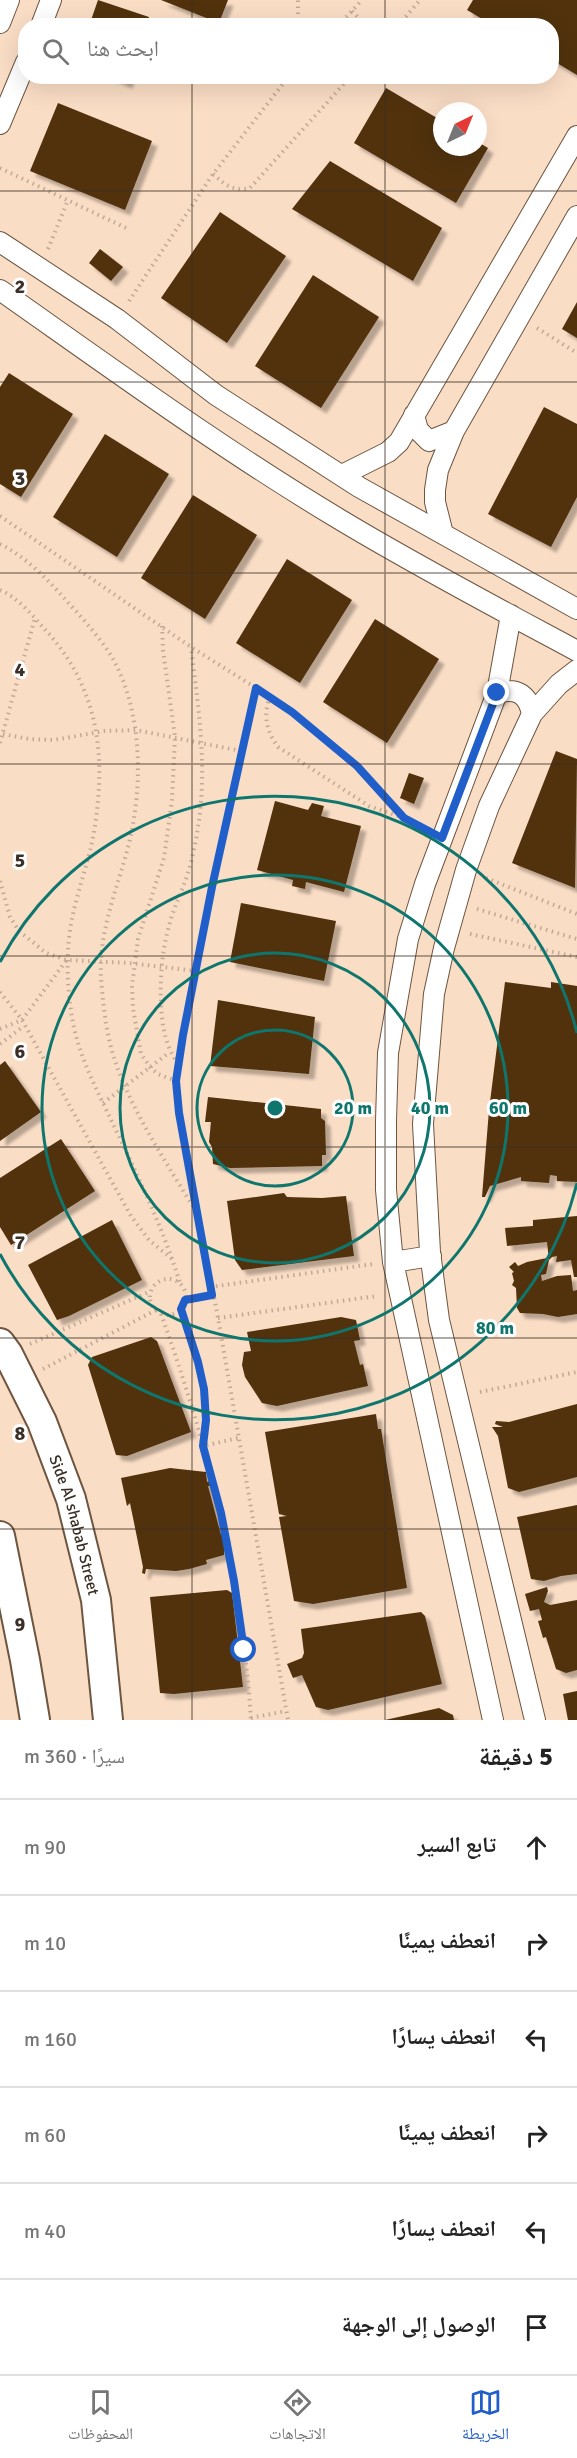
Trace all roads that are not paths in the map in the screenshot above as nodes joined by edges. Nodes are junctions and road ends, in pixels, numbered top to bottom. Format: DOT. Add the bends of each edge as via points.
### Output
graph roads {
  1 [pos="9,0"];
  2 [pos="51,0"];
  3 [pos="44,18"];
  4 [pos="0,23"];
  5 [pos="18,81"];
  6 [pos="0,124"];
  7 [pos="577,136"];
  8 [pos="577,216"];
  9 [pos="0,242"];
  10 [pos="0,290"];
  11 [pos="414,415"];
  12 [pos="454,431"];
  13 [pos="342,475"];
  14 [pos="443,534"];
  15 [pos="577,609"];
  16 [pos="511,615"];
  17 [pos="577,651"];
  18 [pos="577,670"];
  19 [pos="497,693"];
  20 [pos="532,714"];
  21 [pos="431,1256"];
  22 [pos="393,1262"];
  23 [pos="4,1348"];
  24 [pos="0,1536"];
  25 [pos="35,1720"];
  26 [pos="108,1720"];
  27 [pos="493,1720"];
  28 [pos="535,1720"];
  1 -- 4 [label="street"];
  2 -- 3 [label="street"];
  5 -- 6 [label="street"];
  7 -- 11 [label="street"];
  8 -- 12 [label="street"];
  9 -- 13 [label="street" via="117,319 216,395"];
  10 -- 16 [label="street" via="195,428 410,561"];
  11 -- 12 [label="street" via="418,430 429,441"];
  11 -- 13 [label="street" via="399,442 388,452"];
  12 -- 14 [label="street" via="438,470 435,490"];
  13 -- 14 [label="street"];
  14 -- 15 [label="street"];
  16 -- 17 [label="street"];
  16 -- 19 [label="street"];
  18 -- 20 [label="street"];
  19 -- 20 [label="street" via="512,690 524,695"];
  19 -- 22 [label="street" via="408,939 388,1053 386,1190"];
  20 -- 21 [label="street" via="489,806 466,870 434,994 423,1124"];
  21 -- 22 [label="street"];
  21 -- 28 [label="street" via="439,1320"];
  22 -- 27 [label="street"];
  23 -- 26 [label="street, Side Al shabab Street" via="42,1422 71,1499 96,1600"];
  24 -- 25 [label="street"];
}
